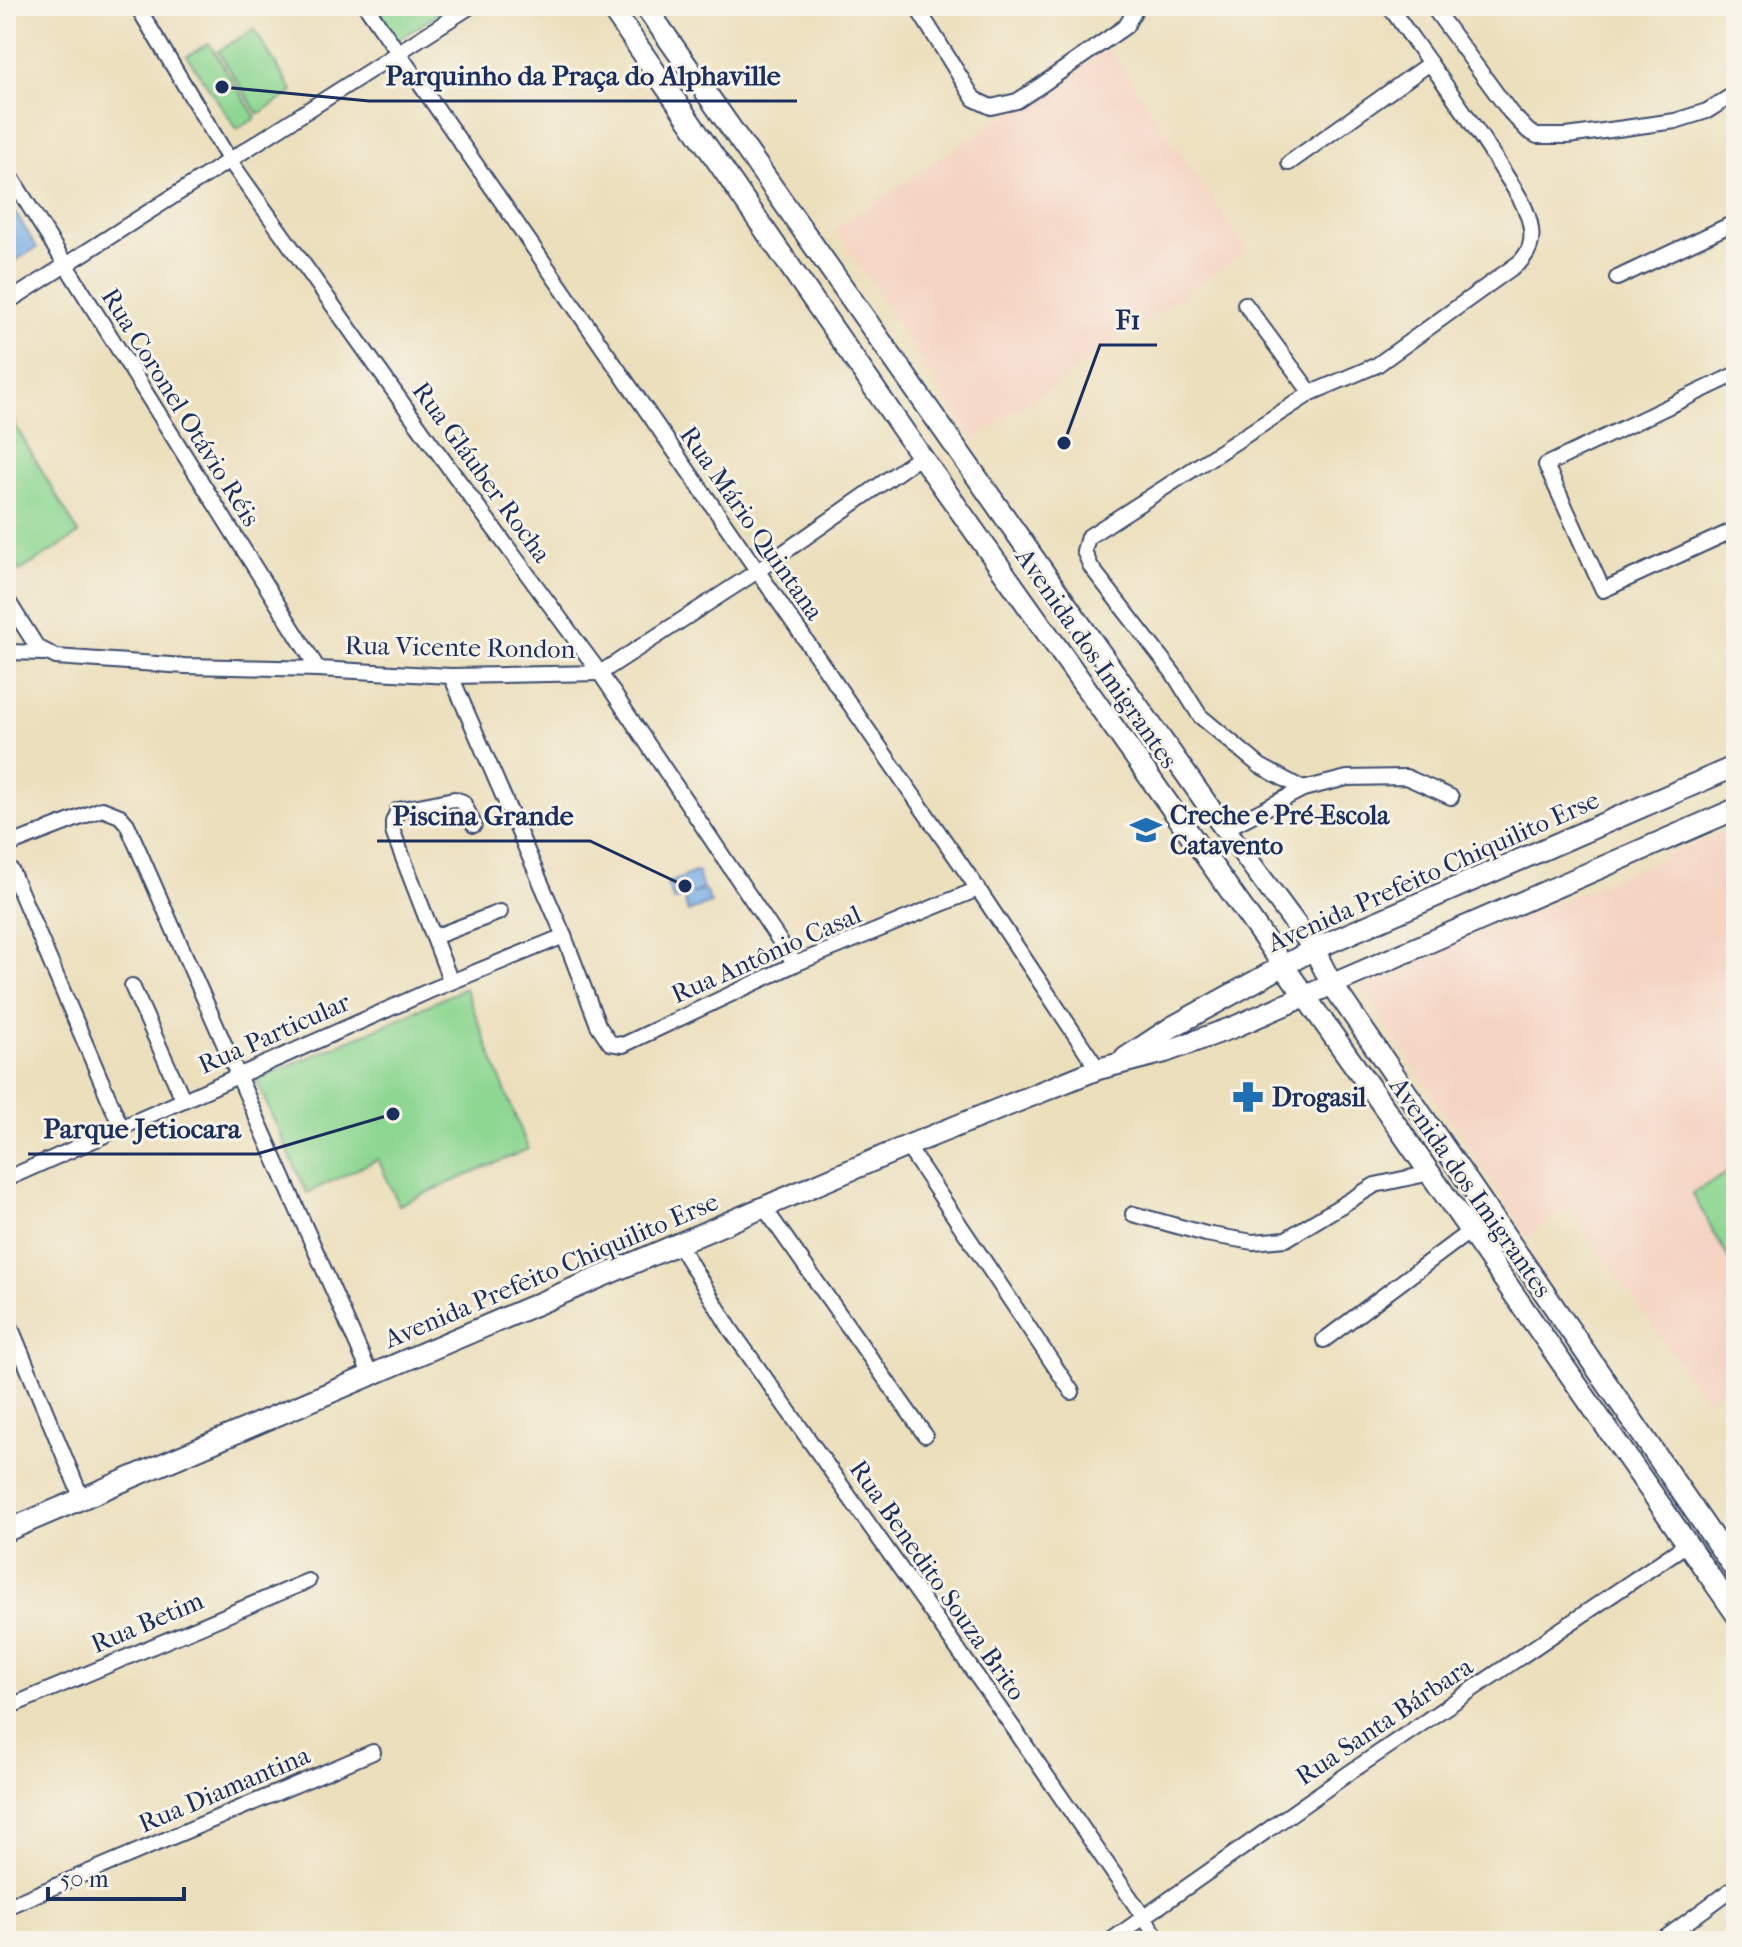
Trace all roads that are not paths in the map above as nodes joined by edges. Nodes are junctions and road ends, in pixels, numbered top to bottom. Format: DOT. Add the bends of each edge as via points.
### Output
graph roads {
  1 [pos="137,6"];
  2 [pos="366,6"];
  3 [pos="471,6"];
  4 [pos="610,6"];
  5 [pos="645,6"];
  6 [pos="916,6"];
  7 [pos="1137,6"];
  8 [pos="1389,6"];
  9 [pos="1432,6"];
  10 [pos="398,54"];
  11 [pos="1430,63"];
  12 [pos="1736,93"];
  13 [pos="230,161"];
  14 [pos="1289,163"];
  15 [pos="6,169"];
  16 [pos="1736,222"];
  17 [pos="66,267"];
  18 [pos="1617,278"];
  19 [pos="6,303"];
  20 [pos="1245,304"];
  21 [pos="1736,374"];
  22 [pos="1311,393"];
  23 [pos="921,456"];
  24 [pos="1736,529"];
  25 [pos="1022,540"];
  26 [pos="995,559"];
  27 [pos="756,572"];
  28 [pos="6,598"];
  29 [pos="6,652"];
  30 [pos="46,653"];
  31 [pos="318,669"];
  32 [pos="600,673"];
  33 [pos="451,676"];
  34 [pos="1736,766"];
  35 [pos="1303,789"];
  36 [pos="1451,797"];
  37 [pos="1736,809"];
  38 [pos="474,825"];
  39 [pos="1225,829"];
  40 [pos="6,846"];
  41 [pos="11,870"];
  42 [pos="978,889"];
  43 [pos="500,912"];
  44 [pos="564,936"];
  45 [pos="434,937"];
  46 [pos="1314,949"];
  47 [pos="795,964"];
  48 [pos="1283,965"];
  49 [pos="451,982"];
  50 [pos="1331,983"];
  51 [pos="132,986"];
  52 [pos="1306,997"];
  53 [pos="1119,1063"];
  54 [pos="1098,1069"];
  55 [pos="237,1076"];
  56 [pos="183,1099"];
  57 [pos="121,1127"];
  58 [pos="907,1146"];
  59 [pos="1431,1173"];
  60 [pos="6,1179"];
  61 [pos="765,1209"];
  62 [pos="1133,1214"];
  63 [pos="1490,1214"];
  64 [pos="1470,1231"];
  65 [pos="679,1245"];
  66 [pos="6,1316"];
  67 [pos="1324,1340"];
  68 [pos="370,1374"];
  69 [pos="1072,1392"];
  70 [pos="925,1435"];
  71 [pos="82,1499"];
  72 [pos="6,1531"];
  73 [pos="1687,1544"];
  74 [pos="1736,1571"];
  75 [pos="308,1581"];
  76 [pos="1736,1614"];
  77 [pos="6,1708"];
  78 [pos="373,1752"];
  79 [pos="1736,1886"];
  80 [pos="6,1907"];
  81 [pos="1144,1917"];
  82 [pos="1110,1941"];
  83 [pos="1160,1941"];
  84 [pos="1661,1941"];
  1 -- 13 [label="street, Rua Gláuber Rocha"];
  2 -- 10 [label="street, Rua Mário Quintana"];
  3 -- 10 [label="street"];
  4 -- 23 [label="main road, Avenida dos Imigrantes"];
  5 -- 25 [label="main road, Avenida dos Imigrantes"];
  6 -- 7 [label="street" via="974,99 1002,106 1126,26"];
  8 -- 11 [label="street"];
  9 -- 12 [label="street" via="1510,112 1537,136 1675,121 1707,111"];
  10 -- 13 [label="street"];
  10 -- 27 [label="street, Rua Mário Quintana"];
  11 -- 14 [label="street"];
  11 -- 22 [label="street" via="1528,215 1529,253 1377,365"];
  13 -- 17 [label="street"];
  13 -- 32 [label="street, Rua Gláuber Rocha"];
  15 -- 17 [label="street, Rua Coronel Otávio Réis"];
  16 -- 18 [label="street"];
  17 -- 19 [label="street"];
  17 -- 31 [label="street, Rua Coronel Otávio Réis"];
  20 -- 22 [label="street"];
  21 -- 24 [label="street" via="1546,465 1603,590"];
  22 -- 35 [label="street" via="1088,537 1084,551 1200,716 1260,766"];
  23 -- 26 [label="main road, Avenida dos Imigrantes"];
  23 -- 27 [label="street, Rua Vicente Rondon"];
  25 -- 26 [label="main road"];
  25 -- 39 [label="main road, Avenida dos Imigrantes"];
  26 -- 48 [label="main road, Avenida dos Imigrantes"];
  27 -- 32 [label="street, Rua Vicente Rondon"];
  27 -- 42 [label="street, Rua Mário Quintana"];
  28 -- 30 [label="street"];
  29 -- 30 [label="street"];
  30 -- 31 [label="street, Rua Vicente Rondon" via="185,666"];
  31 -- 33 [label="street, Rua Vicente Rondon"];
  32 -- 33 [label="street, Rua Vicente Rondon"];
  32 -- 47 [label="street, Rua Gláuber Rocha"];
  33 -- 44 [label="street"];
  34 -- 46 [label="main road, Avenida Prefeito Chiquilito Erse"];
  35 -- 36 [label="street" via="1347,778 1406,777"];
  35 -- 39 [label="street"];
  37 -- 50 [label="main road"];
  38 -- 45 [label="street" via="463,802 454,799 398,810 393,822"];
  39 -- 46 [label="main road, Avenida dos Imigrantes"];
  40 -- 55 [label="street" via="102,809 120,816"];
  41 -- 57 [label="street"];
  42 -- 47 [label="street, Rua Antônio Casal"];
  42 -- 54 [label="street, Rua Mário Quintana"];
  43 -- 45 [label="street"];
  44 -- 47 [label="street, Rua Antônio Casal" via="598,1025 610,1043 623,1045"];
  44 -- 49 [label="street, Rua Particular"];
  45 -- 49 [label="street"];
  46 -- 48 [label="main road, Avenida Prefeito Chiquilito Erse"];
  46 -- 50 [label="main road, Avenida dos Imigrantes"];
  48 -- 52 [label="main road, Avenida dos Imigrantes"];
  48 -- 53 [label="main road, Avenida Prefeito Chiquilito Erse"];
  49 -- 55 [label="street, Rua Particular"];
  50 -- 52 [label="main road, Avenida Prefeito Chiquilito Erse"];
  50 -- 63 [label="main road, Avenida dos Imigrantes"];
  51 -- 56 [label="street"];
  52 -- 53 [label="main road, Avenida Prefeito Chiquilito Erse" via="1194,1042"];
  52 -- 59 [label="main road, Avenida dos Imigrantes"];
  53 -- 54 [label="main road, Avenida Prefeito Chiquilito Erse"];
  54 -- 58 [label="main road, Avenida Prefeito Chiquilito Erse"];
  55 -- 56 [label="street, Rua Particular"];
  55 -- 68 [label="street"];
  56 -- 57 [label="street, Rua Particular"];
  57 -- 60 [label="street, Rua Particular"];
  58 -- 61 [label="main road, Avenida Prefeito Chiquilito Erse"];
  58 -- 69 [label="street"];
  59 -- 62 [label="street" via="1375,1185 1286,1239 1253,1242"];
  59 -- 64 [label="main road, Avenida dos Imigrantes"];
  61 -- 65 [label="main road, Avenida Prefeito Chiquilito Erse"];
  61 -- 70 [label="street"];
  63 -- 64 [label="main road" via="1473,1213"];
  63 -- 74 [label="main road, Avenida dos Imigrantes"];
  64 -- 67 [label="street"];
  64 -- 73 [label="main road, Avenida dos Imigrantes"];
  65 -- 68 [label="main road, Avenida Prefeito Chiquilito Erse"];
  65 -- 81 [label="street, Rua Benedito Souza Brito" via="731,1330"];
  66 -- 71 [label="street"];
  68 -- 71 [label="main road, Avenida Prefeito Chiquilito Erse"];
  71 -- 72 [label="main road, Avenida Prefeito Chiquilito Erse"];
  73 -- 76 [label="main road, Avenida dos Imigrantes"];
  73 -- 81 [label="street, Rua Santa Bárbara"];
  75 -- 77 [label="street, Rua Betim"];
  78 -- 80 [label="street, Rua Diamantina"];
  79 -- 84 [label="street"];
  81 -- 82 [label="street, Rua Santa Bárbara"];
  81 -- 83 [label="street, Rua Benedito Souza Brito"];
}
